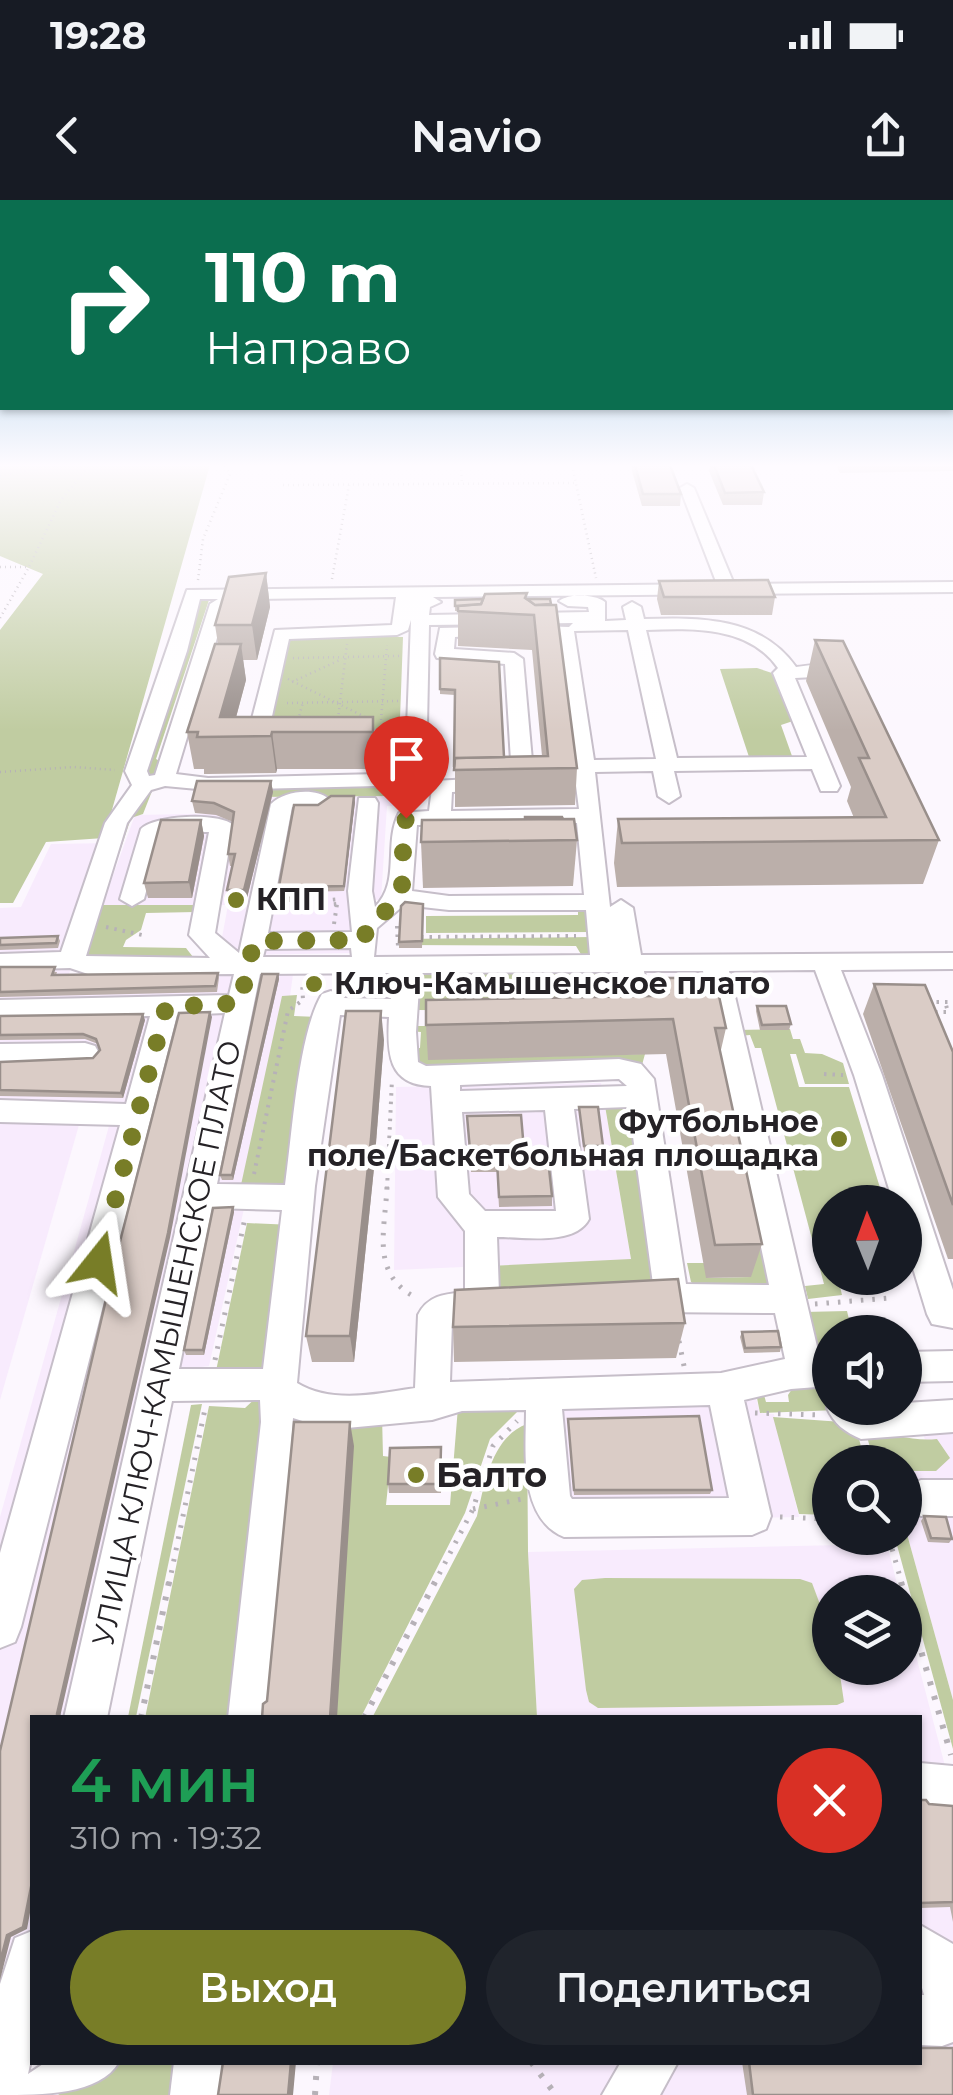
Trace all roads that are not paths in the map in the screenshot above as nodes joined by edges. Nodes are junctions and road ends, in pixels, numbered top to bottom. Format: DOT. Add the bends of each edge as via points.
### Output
graph roads {
  1 [pos="713,553"];
  2 [pos="726,586"];
  3 [pos="953,587"];
  4 [pos="630,589"];
  5 [pos="414,608"];
  6 [pos="635,626"];
  7 [pos="565,631"];
  8 [pos="789,670"];
  9 [pos="851,688"];
  10 [pos="820,763"];
  11 [pos="665,765"];
  12 [pos="584,766"];
  13 [pos="152,778"];
  14 [pos="390,781"];
  15 [pos="231,783"];
  16 [pos="829,786"];
  17 [pos="670,796"];
  18 [pos="326,800"];
  19 [pos="367,804"];
  20 [pos="160,806"];
  21 [pos="440,817"];
  22 [pos="222,819"];
  23 [pos="266,824"];
  24 [pos="581,836"];
  25 [pos="132,899"];
  26 [pos="396,904"];
  27 [pos="609,905"];
  28 [pos="365,932"];
  29 [pos="251,954"];
  30 [pos="73,960"];
  31 [pos="953,960"];
  32 [pos="403,961"];
  33 [pos="909,961"];
  34 [pos="0,962"];
  35 [pos="714,962"];
  36 [pos="825,962"];
  37 [pos="362,966"];
  38 [pos="610,970"];
  39 [pos="240,1003"];
  40 [pos="939,1005"];
  41 [pos="166,1007"];
  42 [pos="0,1010"];
  43 [pos="595,1012"];
  44 [pos="415,1017"];
  45 [pos="0,1054"];
  46 [pos="84,1054"];
  47 [pos="447,1089"];
  48 [pos="643,1096"];
  49 [pos="558,1099"];
  50 [pos="0,1111"];
  51 [pos="138,1115"];
  52 [pos="199,1196"];
  53 [pos="300,1198"];
  54 [pos="481,1223"];
  55 [pos="671,1297"];
  56 [pos="614,1300"];
  57 [pos="789,1300"];
  58 [pos="520,1304"];
  59 [pos="482,1306"];
  60 [pos="953,1314"];
  61 [pos="812,1346"];
  62 [pos="953,1366"];
  63 [pos="922,1367"];
  64 [pos="812,1372"];
  65 [pos="158,1385"];
  66 [pos="705,1389"];
  67 [pos="544,1403"];
  68 [pos="432,1404"];
  69 [pos="277,1411"];
  70 [pos="922,1424"];
  71 [pos="950,1425"];
  72 [pos="0,1627"];
  73 [pos="86,1715"];
  74 [pos="250,1715"];
  75 [pos="922,1785"];
  76 [pos="953,1788"];
  77 [pos="922,1950"];
  78 [pos="30,1963"];
  79 [pos="922,2020"];
  80 [pos="89,2065"];
  81 [pos="200,2065"];
  82 [pos="651,2065"];
  83 [pos="0,2081"];
  84 [pos="42,2095"];
  85 [pos="196,2095"];
  86 [pos="628,2095"];
  1 -- 2 [label="street"];
  3 -- 4 [label="street"];
  4 -- 6 [label="street"];
  4 -- 13 [label="street" via="193,594"];
  5 -- 5 [label="street" via="599,616 595,601"];
  5 -- 13 [label="street" via="218,604 209,670"];
  5 -- 14 [label="street" via="418,701 411,780"];
  5 -- 14 [label="street" via="400,628 348,638 283,632 266,666 258,736 380,732 392,744"];
  6 -- 7 [label="street"];
  6 -- 8 [label="street" via="745,633 777,651"];
  6 -- 11 [label="street"];
  7 -- 12 [label="street"];
  7 -- 21 [label="street" via="446,632 446,656 514,658 523,783 449,779 440,787"];
  8 -- 9 [label="street" via="842,670"];
  8 -- 10 [label="street" via="783,673"];
  10 -- 11 [label="street"];
  10 -- 16 [label="street"];
  11 -- 12 [label="street"];
  11 -- 17 [label="street"];
  12 -- 24 [label="street" via="590,809"];
  13 -- 15 [label="street"];
  13 -- 20 [label="street"];
  13 -- 30 [label="street" via="116,822"];
  14 -- 15 [label="street"];
  15 -- 22 [label="street"];
  18 -- 29 [label="street, УЛИЦА КЛЮЧ-КАМЫШЕНСКОЕ ПЛАТО" via="283,801"];
  19 -- 28 [label="street" via="360,891"];
  21 -- 24 [label="street"];
  21 -- 26 [label="street" via="406,818 413,854"];
  22 -- 23 [label="street"];
  22 -- 25 [label="street" via="155,827"];
  22 -- 29 [label="street" via="202,934 222,955"];
  24 -- 27 [label="street"];
  26 -- 27 [label="street"];
  26 -- 28 [label="street"];
  27 -- 38 [label="street"];
  27 -- 38 [label="street" via="601,936"];
  28 -- 29 [label="street"];
  28 -- 37 [label="street"];
  29 -- 30 [label="street" via="91,967"];
  29 -- 37 [label="street"];
  29 -- 39 [label="street, УЛИЦА КЛЮЧ-КАМЫШЕНСКОЕ ПЛАТО"];
  30 -- 34 [label="street"];
  31 -- 33 [label="street"];
  32 -- 37 [label="street"];
  32 -- 38 [label="street"];
  32 -- 44 [label="street"];
  33 -- 36 [label="street"];
  33 -- 40 [label="street"];
  35 -- 36 [label="street"];
  35 -- 38 [label="street"];
  35 -- 57 [label="street"];
  36 -- 60 [label="street" via="944,1314"];
  38 -- 43 [label="street" via="638,1012 635,1021"];
  39 -- 41 [label="street"];
  39 -- 52 [label="street, УЛИЦА КЛЮЧ-КАМЫШЕНСКОЕ ПЛАТО"];
  41 -- 42 [label="street"];
  41 -- 51 [label="street"];
  44 -- 47 [label="street" via="402,1054 410,1070"];
  44 -- 53 [label="street" via="337,1004 322,1037"];
  45 -- 46 [label="street"];
  47 -- 48 [label="street" via="619,1069 640,1079"];
  47 -- 49 [label="street"];
  47 -- 54 [label="street" via="454,1197"];
  48 -- 49 [label="street"];
  48 -- 55 [label="street"];
  49 -- 54 [label="street" via="573,1219"];
  50 -- 51 [label="street"];
  51 -- 72 [label="street"];
  52 -- 53 [label="street"];
  52 -- 65 [label="street, УЛИЦА КЛЮЧ-КАМЫШЕНСКОЕ ПЛАТО"];
  53 -- 69 [label="street"];
  54 -- 59 [label="street"];
  55 -- 56 [label="street"];
  55 -- 57 [label="street"];
  57 -- 61 [label="street"];
  58 -- 59 [label="street"];
  59 -- 68 [label="street" via="440,1310 433,1324"];
  62 -- 63 [label="street"];
  64 -- 66 [label="street"];
  65 -- 69 [label="street" via="257,1384"];
  65 -- 73 [label="street, УЛИЦА КЛЮЧ-КАМЫШЕНСКОЕ ПЛАТО"];
  66 -- 67 [label="street"];
  66 -- 67 [label="street" via="731,1412 752,1516 576,1521 557,1514 549,1496"];
  67 -- 68 [label="street" via="462,1395"];
  68 -- 69 [label="street" via="318,1410 298,1404"];
  69 -- 74 [label="street"];
  70 -- 71 [label="street"];
  75 -- 76 [label="street"];
  77 -- 79 [label="street" via="944,1974 952,2002 942,2021"];
  78 -- 83 [label="street"];
  80 -- 84 [label="street"];
  81 -- 85 [label="street"];
  82 -- 86 [label="street"];
}
